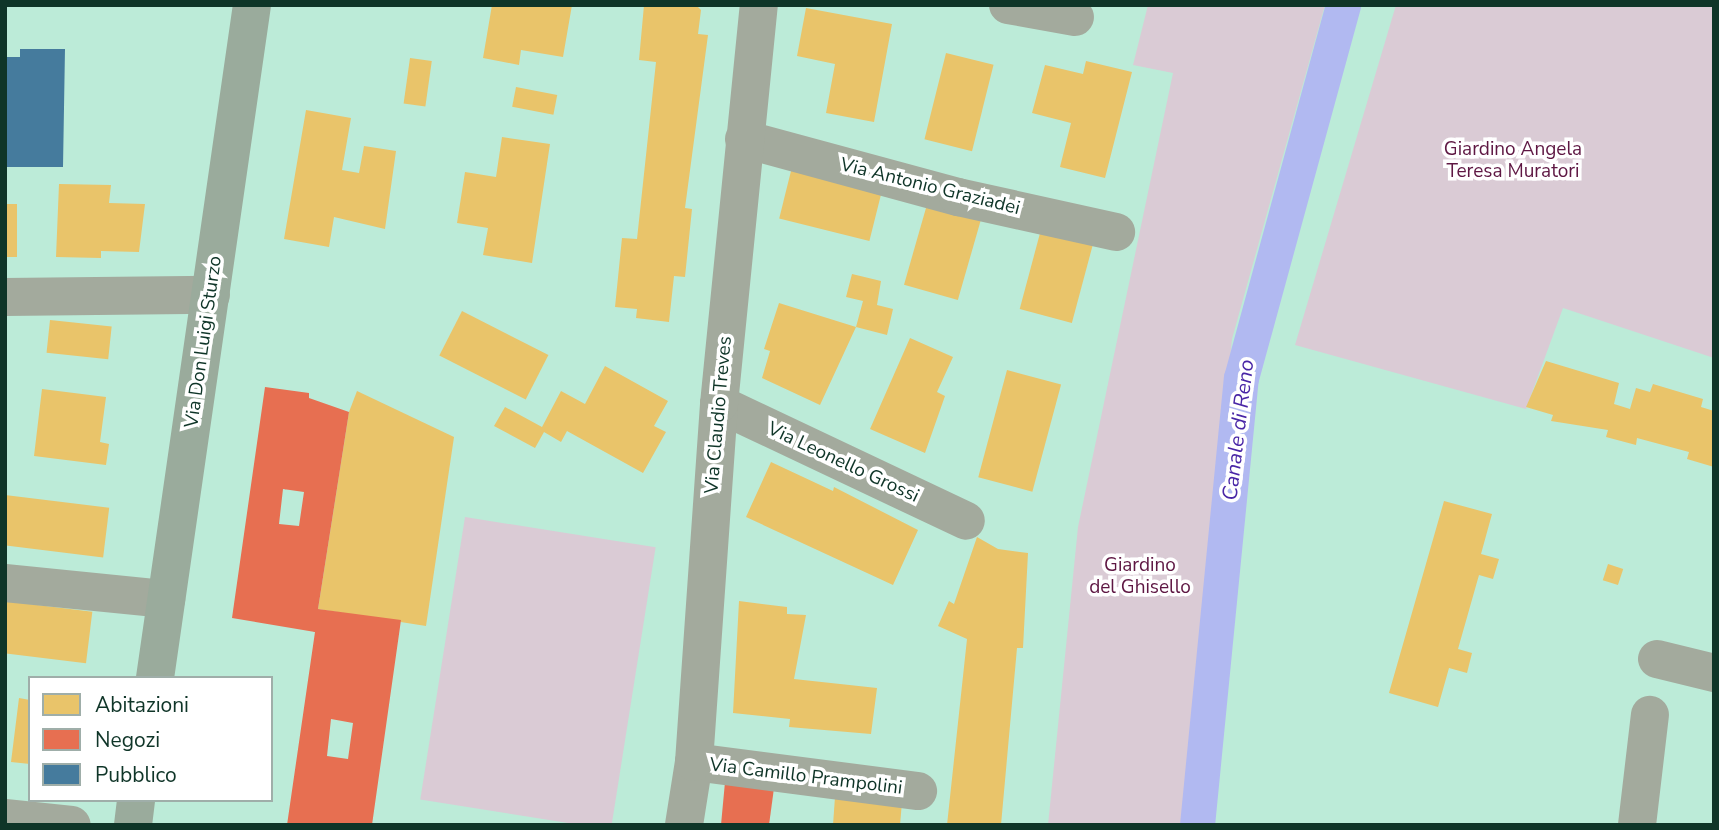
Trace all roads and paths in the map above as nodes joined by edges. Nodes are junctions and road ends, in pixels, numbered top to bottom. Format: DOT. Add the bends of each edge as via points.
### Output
graph roads {
  1 [pos="252,5"];
  2 [pos="759,5"];
  3 [pos="1008,5"];
  4 [pos="1075,17"];
  5 [pos="744,139"];
  6 [pos="1116,232"];
  7 [pos="211,295"];
  8 [pos="5,297"];
  9 [pos="719,404"];
  10 [pos="966,521"];
  11 [pos="5,583"];
  12 [pos="166,598"];
  13 [pos="1657,659"];
  14 [pos="1714,673"];
  15 [pos="155,676"];
  16 [pos="1650,715"];
  17 [pos="694,762"];
  18 [pos="918,791"];
  19 [pos="136,802"];
  20 [pos="5,818"];
  21 [pos="72,825"];
  22 [pos="133,825"];
  23 [pos="684,825"];
  24 [pos="1637,825"];
  1 -- 7 [label="main road, Via Don Luigi Sturzo"];
  2 -- 5 [label="street, Via Claudio Treves"];
  3 -- 4 [label="street"];
  5 -- 6 [label="street, Via Antonio Graziadei" via="958,197"];
  5 -- 9 [label="street, Via Claudio Treves"];
  7 -- 8 [label="street"];
  7 -- 12 [label="main road, Via Don Luigi Sturzo"];
  9 -- 10 [label="street, Via Leonello Grossi"];
  9 -- 17 [label="street, Via Claudio Treves"];
  11 -- 12 [label="street"];
  12 -- 15 [label="main road, Via Don Luigi Sturzo"];
  13 -- 14 [label="street"];
  16 -- 24 [label="street"];
  17 -- 18 [label="street, Via Camillo Prampolini"];
  17 -- 23 [label="street, Via Claudio Treves"];
  19 -- 22 [label="main road"];
  20 -- 21 [label="street"];
}
